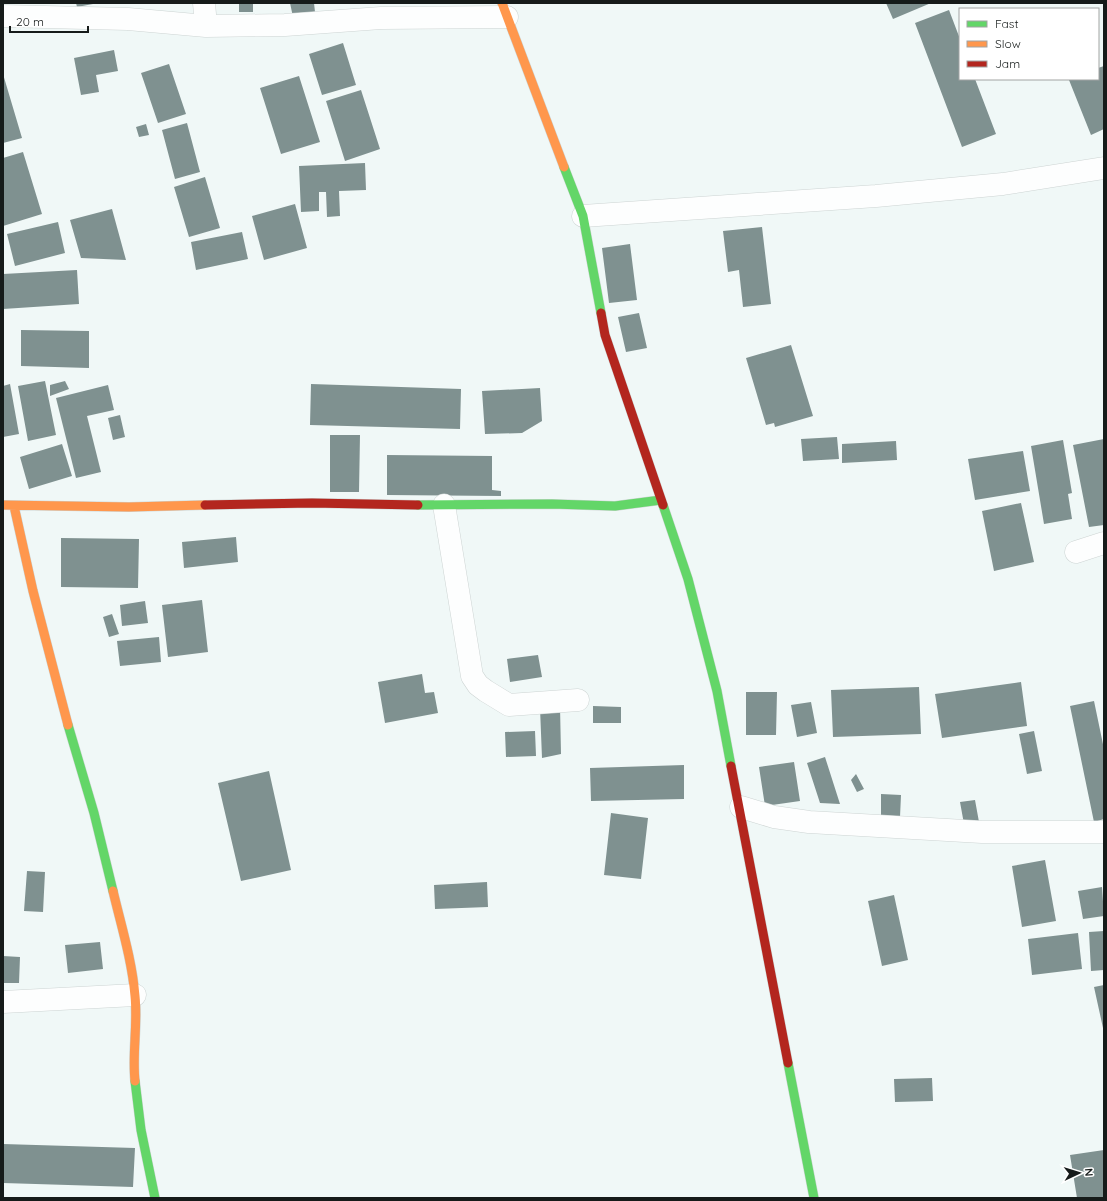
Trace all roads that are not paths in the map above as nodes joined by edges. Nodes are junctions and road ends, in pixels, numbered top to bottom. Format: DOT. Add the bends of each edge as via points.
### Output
graph roads {
  1 [pos="204,3"];
  2 [pos="504,10"];
  3 [pos="3,16"];
  4 [pos="206,26"];
  5 [pos="1104,168"];
  6 [pos="583,216"];
  7 [pos="661,500"];
  8 [pos="3,505"];
  9 [pos="444,505"];
  10 [pos="14,506"];
  11 [pos="1104,543"];
  12 [pos="1076,552"];
  13 [pos="578,700"];
  14 [pos="741,807"];
  15 [pos="1104,832"];
  16 [pos="135,995"];
  17 [pos="3,1002"];
  18 [pos="155,1198"];
  19 [pos="814,1198"];
  1 -- 4 [label="street"];
  2 -- 4 [label="street" via="285,25"];
  2 -- 6 [label="street"];
  3 -- 4 [label="street" via="128,19"];
  5 -- 6 [label="street" via="1003,184 876,196"];
  6 -- 7 [label="street" via="605,334"];
  7 -- 9 [label="street" via="615,506"];
  7 -- 14 [label="street" via="688,579 716,684"];
  8 -- 10 [label="street"];
  9 -- 10 [label="street" via="312,502 166,506"];
  9 -- 13 [label="street" via="472,676 478,684 509,705"];
  10 -- 16 [label="street" via="58,689 94,813 129,959"];
  11 -- 12 [label="street"];
  14 -- 15 [label="street" via="774,817 809,822 982,832"];
  14 -- 19 [label="street"];
  16 -- 17 [label="street"];
  16 -- 18 [label="street" via="134,1063 141,1130"];
}
